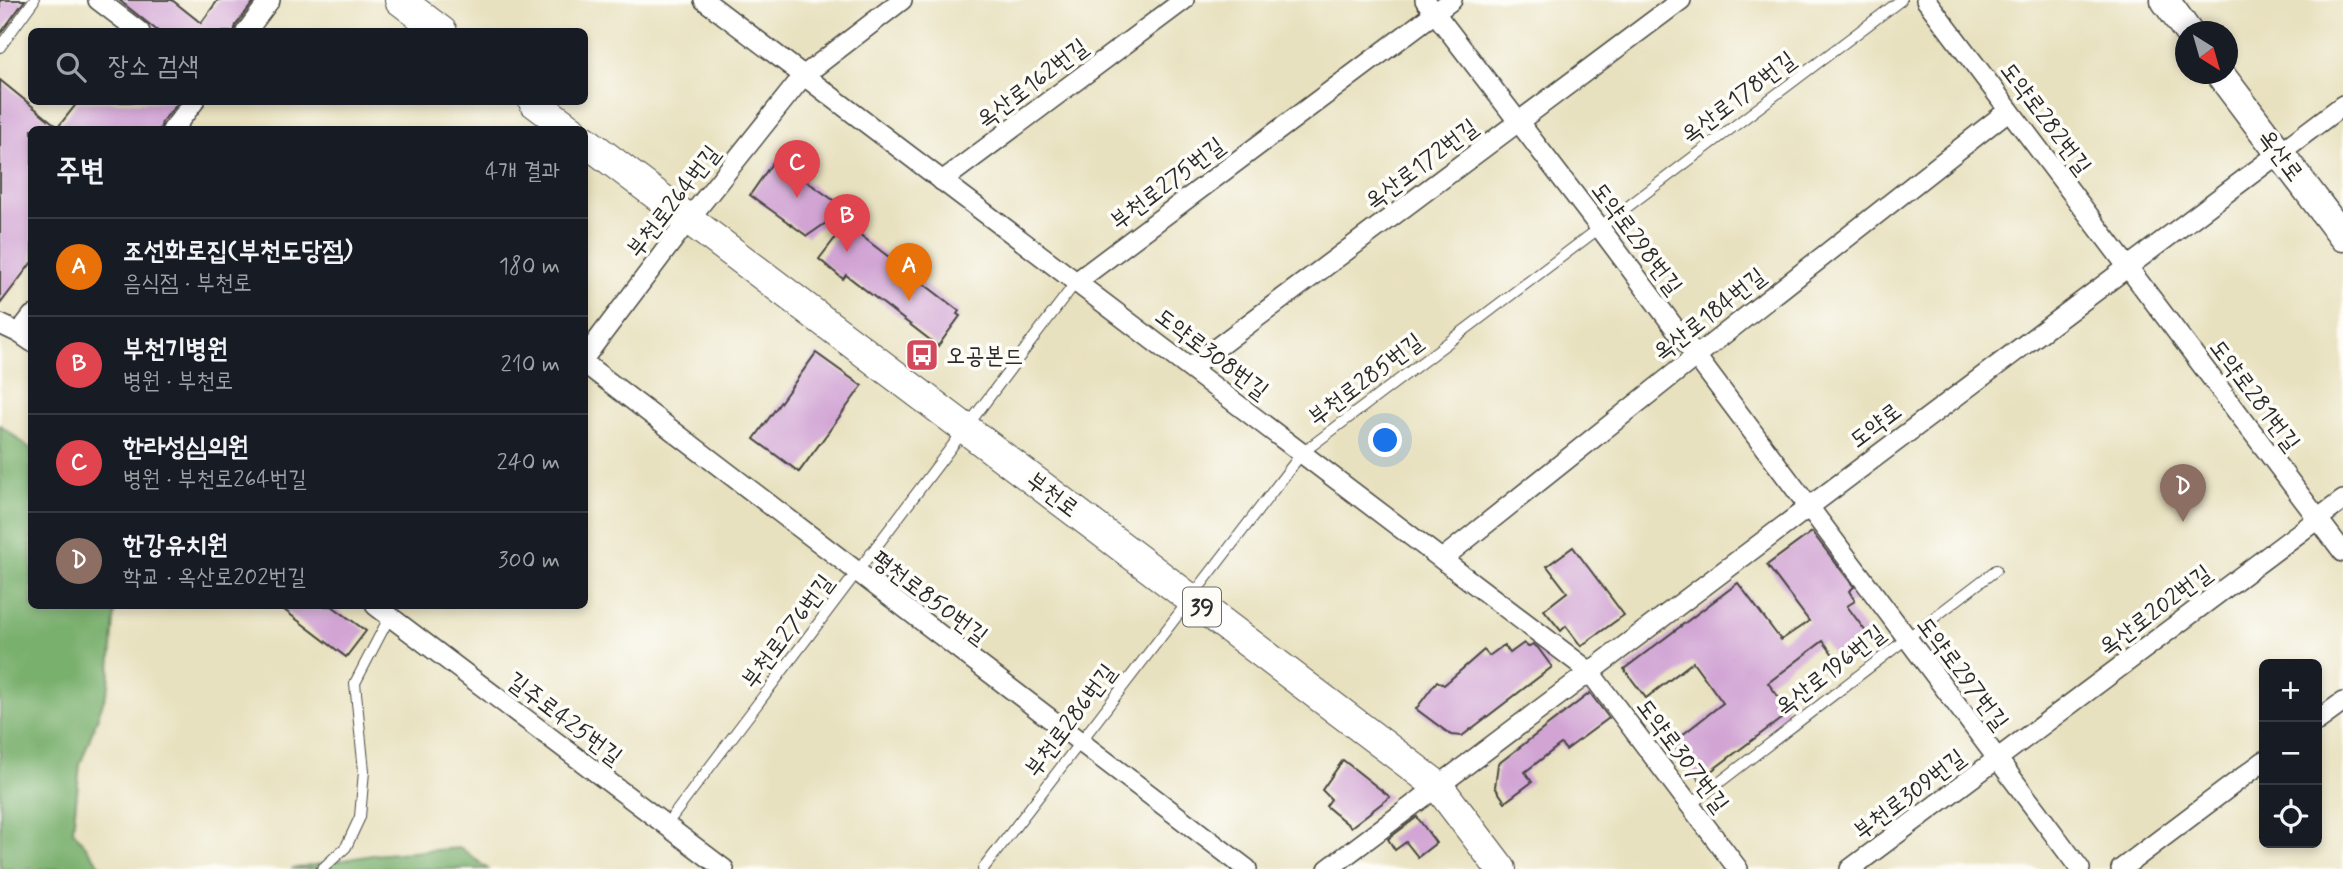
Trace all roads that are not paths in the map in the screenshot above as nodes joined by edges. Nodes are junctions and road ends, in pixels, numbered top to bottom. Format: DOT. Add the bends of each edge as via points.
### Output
graph roads {
  1 [pos="34,0"];
  2 [pos="98,0"];
  3 [pos="270,0"];
  4 [pos="400,0"];
  5 [pos="704,0"];
  6 [pos="902,0"];
  7 [pos="1185,0"];
  8 [pos="1452,0"];
  9 [pos="1681,0"];
  10 [pos="1901,0"];
  11 [pos="1926,0"];
  12 [pos="2165,0"];
  13 [pos="1430,6"];
  14 [pos="2180,21"];
  15 [pos="135,28"];
  16 [pos="249,28"];
  17 [pos="437,28"];
  18 [pos="0,47"];
  19 [pos="803,76"];
  20 [pos="2228,84"];
  21 [pos="192,105"];
  22 [pos="538,105"];
  23 [pos="2343,105"];
  24 [pos="2009,110"];
  25 [pos="1518,122"];
  26 [pos="175,126"];
  27 [pos="566,126"];
  28 [pos="588,143"];
  29 [pos="2280,153"];
  30 [pos="942,181"];
  31 [pos="689,219"];
  32 [pos="1600,228"];
  33 [pos="2343,237"];
  34 [pos="2128,266"];
  35 [pos="1076,282"];
  36 [pos="0,324"];
  37 [pos="25,338"];
  38 [pos="588,356"];
  39 [pos="1695,357"];
  40 [pos="588,364"];
  41 [pos="1191,367"];
  42 [pos="966,429"];
  43 [pos="1302,453"];
  44 [pos="2343,500"];
  45 [pos="1809,506"];
  46 [pos="2318,519"];
  47 [pos="2343,552"];
  48 [pos="1442,559"];
  49 [pos="1996,570"];
  50 [pos="857,573"];
  51 [pos="1190,598"];
  52 [pos="388,609"];
  53 [pos="1905,638"];
  54 [pos="1589,671"];
  55 [pos="2343,702"];
  56 [pos="2322,717"];
  57 [pos="1079,741"];
  58 [pos="1997,759"];
  59 [pos="2259,765"];
  60 [pos="1438,786"];
  61 [pos="1690,805"];
  62 [pos="666,825"];
  63 [pos="322,869"];
  64 [pos="724,869"];
  65 [pos="983,869"];
  66 [pos="1247,869"];
  67 [pos="1328,869"];
  68 [pos="1501,869"];
  69 [pos="1738,869"];
  70 [pos="1850,869"];
  71 [pos="2080,869"];
  72 [pos="2120,869"];
  1 -- 18 [label="lane"];
  2 -- 15 [label="street"];
  3 -- 16 [label="street"];
  4 -- 17 [label="main road"];
  5 -- 19 [label="street, 도약로308번길"];
  6 -- 19 [label="street, 부천로264번길"];
  7 -- 30 [label="street, 옥산로162번길"];
  8 -- 13 [label="street, 부천로275번길"];
  9 -- 25 [label="street, 옥산로172번길"];
  10 -- 32 [label="lane, 옥산로178번길"];
  11 -- 24 [label="street, 도약로282번길"];
  12 -- 14 [label="street"];
  13 -- 25 [label="street, 도약로298번길"];
  13 -- 35 [label="street, 부천로275번길"];
  19 -- 30 [label="street, 도약로308번길"];
  19 -- 31 [label="street, 부천로264번길"];
  20 -- 29 [label="street, 옥산로"];
  21 -- 26 [label="street"];
  22 -- 27 [label="main road"];
  23 -- 29 [label="street, 도약로"];
  24 -- 34 [label="street, 도약로282번길"];
  24 -- 39 [label="street, 옥산로184번길"];
  25 -- 32 [label="street, 도약로298번길"];
  25 -- 41 [label="street, 옥산로172번길"];
  28 -- 31 [label="main road, 부천로 / 39"];
  29 -- 33 [label="street, 옥산로"];
  29 -- 34 [label="street, 도약로"];
  30 -- 35 [label="street, 도약로308번길"];
  31 -- 38 [label="street, 부천로264번길"];
  31 -- 42 [label="main road, 부천로 / 39"];
  32 -- 39 [label="street, 도약로298번길"];
  32 -- 43 [label="lane, 부천로285번길"];
  34 -- 45 [label="street, 도약로"];
  34 -- 46 [label="street, 도약로281번길"];
  35 -- 41 [label="street, 도약로308번길"];
  35 -- 42 [label="lane, 부천로275번길"];
  36 -- 37 [label="street"];
  39 -- 45 [label="street, 도약로298번길"];
  39 -- 48 [label="street, 옥산로184번길"];
  40 -- 50 [label="street, 평천로850번길"];
  41 -- 43 [label="street, 도약로308번길"];
  42 -- 50 [label="lane, 부천로276번길"];
  42 -- 51 [label="main road, 부천로 / 39"];
  43 -- 48 [label="street, 도약로308번길"];
  43 -- 51 [label="lane, 부천로285번길"];
  44 -- 46 [label="street, 옥산로202번길"];
  45 -- 53 [label="street, 도약로297번길"];
  45 -- 54 [label="street, 도약로"];
  46 -- 47 [label="street, 도약로281번길"];
  46 -- 58 [label="street, 옥산로202번길"];
  48 -- 54 [label="street, 도약로308번길"];
  49 -- 53 [label="lane, 옥산로196번길"];
  50 -- 57 [label="street, 평천로850번길"];
  50 -- 62 [label="lane, 부천로276번길"];
  51 -- 57 [label="lane, 부천로286번길"];
  51 -- 60 [label="main road, 부천로 / 39"];
  52 -- 62 [label="street, 길주로425번길"];
  52 -- 63 [label="lane" via="355,683 364,771 360,817 346,847"];
  53 -- 58 [label="street, 도약로297번길"];
  53 -- 61 [label="lane, 옥산로196번길"];
  54 -- 60 [label="street, 도약로"];
  54 -- 61 [label="street, 도약로307번길"];
  55 -- 56 [label="street"];
  57 -- 65 [label="lane, 부천로286번길"];
  57 -- 66 [label="street, 평천로850번길"];
  58 -- 70 [label="street, 부천로309번길"];
  58 -- 71 [label="street, 도약로297번길"];
  59 -- 72 [label="street"];
  60 -- 67 [label="street, 도약로"];
  60 -- 68 [label="main road, 부천로 / 39"];
  61 -- 69 [label="street, 도약로307번길"];
  62 -- 64 [label="street, 길주로425번길"];
}
